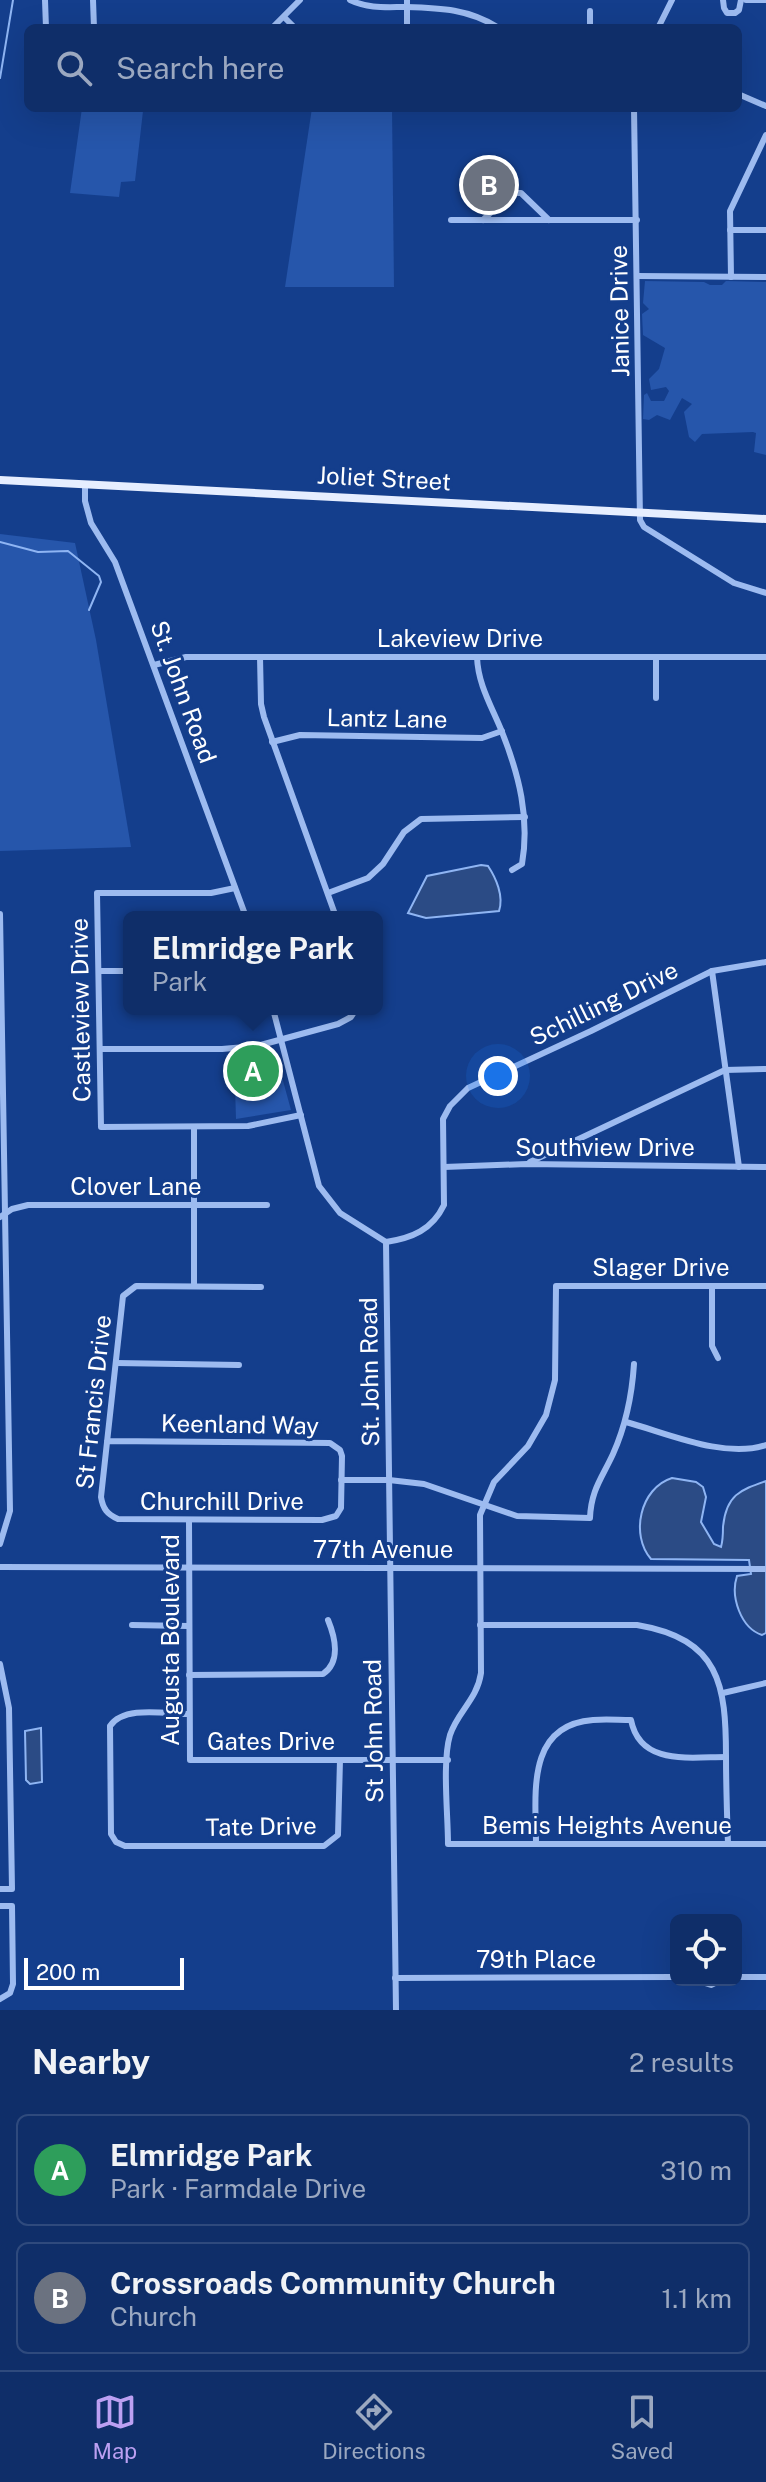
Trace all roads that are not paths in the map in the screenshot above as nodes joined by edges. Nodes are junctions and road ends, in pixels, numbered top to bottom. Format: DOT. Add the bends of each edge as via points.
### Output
graph roads {
  1 [pos="45,0"];
  2 [pos="93,0"];
  3 [pos="300,0"];
  4 [pos="350,0"];
  5 [pos="672,0"];
  6 [pos="723,0"];
  7 [pos="744,0"];
  8 [pos="766,0"];
  9 [pos="407,4"];
  10 [pos="590,11"];
  11 [pos="285,18"];
  12 [pos="46,24"];
  13 [pos="94,24"];
  14 [pos="277,24"];
  15 [pos="291,24"];
  16 [pos="493,24"];
  17 [pos="590,24"];
  18 [pos="660,24"];
  19 [pos="742,96"];
  20 [pos="766,106"];
  21 [pos="634,112"];
  22 [pos="766,135"];
  23 [pos="451,220"];
  24 [pos="483,220"];
  25 [pos="549,220"];
  26 [pos="637,220"];
  27 [pos="730,230"];
  28 [pos="766,230"];
  29 [pos="637,276"];
  30 [pos="731,277"];
  31 [pos="766,277"];
  32 [pos="0,480"];
  33 [pos="85,483"];
  34 [pos="639,513"];
  35 [pos="766,519"];
  36 [pos="766,593"];
  37 [pos="260,657"];
  38 [pos="477,657"];
  39 [pos="766,657"];
  40 [pos="656,658"];
  41 [pos="154,665"];
  42 [pos="656,698"];
  43 [pos="502,731"];
  44 [pos="272,742"];
  45 [pos="525,817"];
  46 [pos="512,870"];
  47 [pos="235,888"];
  48 [pos="328,893"];
  49 [pos="244,911"];
  50 [pos="334,911"];
  51 [pos="0,914"];
  52 [pos="766,962"];
  53 [pos="99,971"];
  54 [pos="123,971"];
  55 [pos="712,971"];
  56 [pos="275,1015"];
  57 [pos="352,1015"];
  58 [pos="281,1040"];
  59 [pos="100,1049"];
  60 [pos="766,1069"];
  61 [pos="725,1070"];
  62 [pos="301,1115"];
  63 [pos="194,1128"];
  64 [pos="527,1164"];
  65 [pos="444,1167"];
  66 [pos="739,1167"];
  67 [pos="766,1167"];
  68 [pos="194,1205"];
  69 [pos="267,1205"];
  70 [pos="3,1215"];
  71 [pos="386,1242"];
  72 [pos="194,1286"];
  73 [pos="712,1286"];
  74 [pos="766,1286"];
  75 [pos="261,1287"];
  76 [pos="4,1309"];
  77 [pos="718,1358"];
  78 [pos="116,1363"];
  79 [pos="634,1364"];
  80 [pos="239,1365"];
  81 [pos="0,1397"];
  82 [pos="9,1397"];
  83 [pos="626,1422"];
  84 [pos="107,1441"];
  85 [pos="766,1445"];
  86 [pos="341,1480"];
  87 [pos="389,1480"];
  88 [pos="483,1504"];
  89 [pos="118,1519"];
  90 [pos="189,1520"];
  91 [pos="3,1522"];
  92 [pos="0,1544"];
  93 [pos="0,1567"];
  94 [pos="189,1568"];
  95 [pos="390,1568"];
  96 [pos="480,1569"];
  97 [pos="766,1569"];
  98 [pos="328,1620"];
  99 [pos="132,1625"];
  100 [pos="480,1625"];
  101 [pos="188,1626"];
  102 [pos="0,1664"];
  103 [pos="189,1675"];
  104 [pos="766,1683"];
  105 [pos="723,1693"];
  106 [pos="189,1714"];
  107 [pos="726,1757"];
  108 [pos="190,1760"];
  109 [pos="340,1760"];
  110 [pos="391,1760"];
  111 [pos="448,1760"];
  112 [pos="6,1785"];
  113 [pos="536,1844"];
  114 [pos="728,1844"];
  115 [pos="766,1844"];
  116 [pos="0,1889"];
  117 [pos="12,1889"];
  118 [pos="0,1906"];
  119 [pos="12,1906"];
  120 [pos="670,1977"];
  121 [pos="742,1977"];
  122 [pos="766,1977"];
  123 [pos="395,1978"];
  124 [pos="0,1999"];
  125 [pos="396,2010"];
  1 -- 12 [label="street"];
  2 -- 13 [label="street"];
  3 -- 11 [label="street"];
  4 -- 9 [label="street" via="373,8"];
  5 -- 18 [label="street"];
  6 -- 7 [label="street" via="727,13 739,10"];
  7 -- 8 [label="street"];
  9 -- 16 [label="street" via="466,11"];
  10 -- 17 [label="street"];
  11 -- 14 [label="street"];
  11 -- 15 [label="street"];
  19 -- 20 [label="street"];
  21 -- 26 [label="street, Janice Drive"];
  22 -- 27 [label="street" via="733,203"];
  23 -- 24 [label="street"];
  24 -- 25 [label="street"];
  24 -- 25 [label="street" via="516,192"];
  25 -- 26 [label="street"];
  26 -- 29 [label="street, Janice Drive"];
  27 -- 28 [label="street"];
  27 -- 30 [label="street"];
  29 -- 30 [label="street"];
  29 -- 34 [label="street, Janice Drive"];
  30 -- 31 [label="street"];
  32 -- 33 [label="main road, Joliet Street"];
  33 -- 34 [label="main road, Joliet Street"];
  33 -- 41 [label="street, St. John Road" via="91,523 115,562"];
  34 -- 35 [label="main road, Joliet Street"];
  34 -- 36 [label="street" via="644,527 689,556 734,583"];
  37 -- 38 [label="street, Lakeview Drive"];
  37 -- 41 [label="street, Lakeview Drive" via="186,657"];
  37 -- 44 [label="street" via="261,704"];
  38 -- 40 [label="street, Lakeview Drive"];
  38 -- 43 [label="street" via="478,677"];
  39 -- 40 [label="street, Lakeview Drive"];
  40 -- 42 [label="street"];
  41 -- 47 [label="street, St. John Road"];
  43 -- 44 [label="street, Lantz Lane" via="482,738 300,735"];
  43 -- 45 [label="street" via="519,778"];
  44 -- 48 [label="street"];
  45 -- 46 [label="street" via="522,864"];
  45 -- 48 [label="street" via="421,819 409,826 368,878"];
  47 -- 49 [label="street, St. John Road"];
  47 -- 53 [label="street, Castleview Drive" via="211,893 97,893"];
  48 -- 50 [label="street"];
  51 -- 70 [label="street"];
  52 -- 55 [label="street, Schilling Drive"];
  53 -- 54 [label="street"];
  53 -- 59 [label="street, Castleview Drive"];
  55 -- 61 [label="street"];
  55 -- 65 [label="street, Schilling Drive" via="468,1088 443,1119"];
  56 -- 58 [label="street"];
  57 -- 58 [label="street"];
  58 -- 59 [label="street" via="222,1049"];
  58 -- 62 [label="street"];
  59 -- 63 [label="street, Castleview Drive" via="101,1127"];
  60 -- 61 [label="street"];
  61 -- 64 [label="street"];
  61 -- 66 [label="street"];
  62 -- 63 [label="street" via="248,1126"];
  62 -- 71 [label="street" via="319,1186 340,1213"];
  63 -- 68 [label="street"];
  64 -- 65 [label="street, Southview Drive"];
  64 -- 66 [label="street, Southview Drive"];
  65 -- 71 [label="street, Schilling Drive" via="440,1213 413,1237"];
  66 -- 67 [label="street, Southview Drive"];
  68 -- 69 [label="street, Clover Lane"];
  68 -- 70 [label="street, Clover Lane" via="28,1205"];
  68 -- 72 [label="street"];
  70 -- 76 [label="street"];
  71 -- 87 [label="street, St. John Road"];
  72 -- 75 [label="street"];
  72 -- 78 [label="street, St Francis Drive" via="136,1286 123,1296"];
  73 -- 74 [label="street, Slager Drive"];
  73 -- 77 [label="street" via="712,1346"];
  73 -- 88 [label="street, Slager Drive" via="556,1286 555,1380 546,1415"];
  76 -- 82 [label="street"];
  78 -- 80 [label="street"];
  78 -- 84 [label="street, St Francis Drive"];
  79 -- 83 [label="street"];
  81 -- 82 [label="street"];
  82 -- 91 [label="street" via="10,1511"];
  83 -- 85 [label="street" via="729,1450"];
  83 -- 88 [label="street" via="593,1492 590,1518 531,1518"];
  84 -- 86 [label="street, Keenland Way" via="330,1443 342,1456"];
  84 -- 89 [label="street, St Francis Drive" via="101,1497 105,1511"];
  86 -- 87 [label="street"];
  86 -- 90 [label="street, Churchill Drive" via="341,1508 329,1520"];
  87 -- 88 [label="street" via="424,1484"];
  87 -- 95 [label="street, St. John Road"];
  88 -- 96 [label="street"];
  89 -- 90 [label="street, Churchill Drive"];
  90 -- 94 [label="street, Augusta Boulevard"];
  91 -- 92 [label="street"];
  93 -- 94 [label="street, 77th Avenue"];
  94 -- 95 [label="street, 77th Avenue"];
  94 -- 101 [label="street, Augusta Boulevard"];
  95 -- 96 [label="street, 77th Avenue"];
  95 -- 110 [label="street, St John Road"];
  96 -- 97 [label="street, 77th Avenue"];
  96 -- 100 [label="street"];
  98 -- 103 [label="street" via="334,1661 323,1674"];
  99 -- 101 [label="street"];
  100 -- 105 [label="street" via="657,1628 699,1651"];
  100 -- 111 [label="street" via="479,1686 451,1732"];
  101 -- 103 [label="street, Augusta Boulevard"];
  102 -- 112 [label="street" via="9,1698"];
  103 -- 106 [label="street, Augusta Boulevard"];
  104 -- 105 [label="street"];
  105 -- 107 [label="street"];
  106 -- 108 [label="street, Augusta Boulevard"];
  106 -- 109 [label="street, Tate Drive" via="127,1714 110,1726 111,1834 116,1842 324,1846 338,1835"];
  107 -- 113 [label="street" via="652,1752 636,1736 631,1720 577,1723 552,1740 539,1760"];
  107 -- 114 [label="street"];
  108 -- 109 [label="street, Gates Drive"];
  109 -- 110 [label="street, Gates Drive"];
  110 -- 111 [label="street, Gates Drive"];
  110 -- 123 [label="street, St John Road"];
  111 -- 113 [label="street, Bemis Heights Avenue" via="448,1844"];
  112 -- 117 [label="street"];
  113 -- 114 [label="street, Bemis Heights Avenue"];
  114 -- 115 [label="street, Bemis Heights Avenue"];
  116 -- 117 [label="street"];
  117 -- 119 [label="street"];
  118 -- 119 [label="street"];
  119 -- 124 [label="street" via="13,1984"];
  120 -- 123 [label="street, 79th Place"];
  121 -- 122 [label="street"];
  123 -- 125 [label="street, St John Road"];
}
